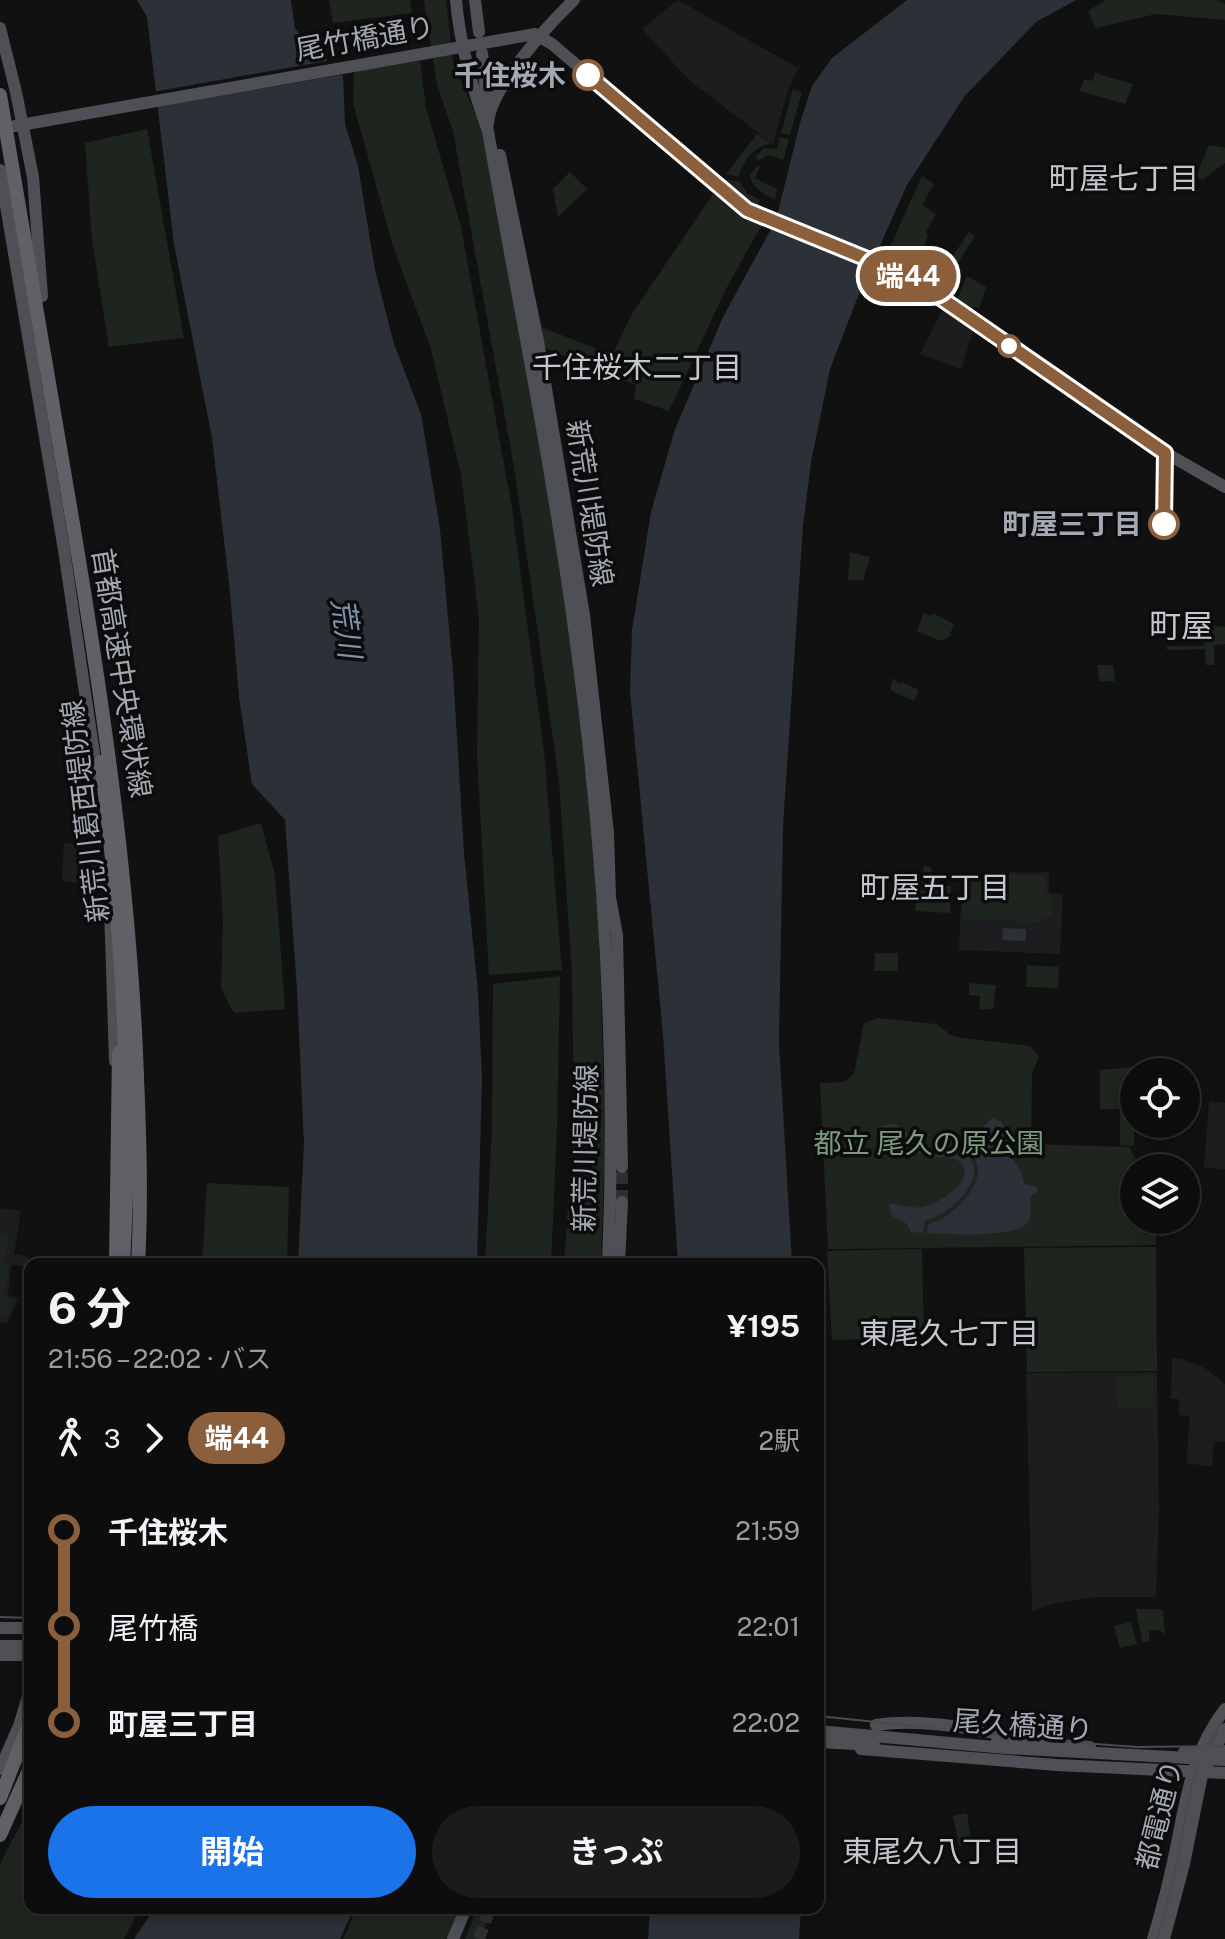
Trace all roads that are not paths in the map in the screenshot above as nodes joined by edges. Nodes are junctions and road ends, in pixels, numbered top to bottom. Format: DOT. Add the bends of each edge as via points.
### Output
graph roads {
  1 [pos="456,0"];
  2 [pos="475,0"];
  3 [pos="574,0"];
  4 [pos="0,28"];
  5 [pos="479,32"];
  6 [pos="539,35"];
  7 [pos="456,46"];
  8 [pos="482,53"];
  9 [pos="0,95"];
  10 [pos="0,121"];
  11 [pos="488,124"];
  12 [pos="19,125"];
  13 [pos="1,138"];
  14 [pos="0,170"];
  15 [pos="35,343"];
  16 [pos="1225,487"];
  17 [pos="606,889"];
  18 [pos="120,961"];
  19 [pos="622,1167"];
  20 [pos="622,1202"];
  21 [pos="113,1258"];
  22 [pos="113,1258"];
  23 [pos="129,1258"];
  24 [pos="130,1258"];
  25 [pos="130,1258"];
  26 [pos="608,1258"];
  27 [pos="619,1258"];
  28 [pos="0,1628"];
  29 [pos="24,1628"];
  30 [pos="0,1638"];
  31 [pos="24,1639"];
  32 [pos="0,1646"];
  33 [pos="24,1646"];
  34 [pos="0,1655"];
  35 [pos="24,1655"];
  36 [pos="1225,1709"];
  37 [pos="24,1710"];
  38 [pos="876,1725"];
  39 [pos="1225,1729"];
  40 [pos="824,1730"];
  41 [pos="824,1731"];
  42 [pos="24,1740"];
  43 [pos="824,1743"];
  44 [pos="824,1744"];
  45 [pos="1057,1745"];
  46 [pos="1205,1753"];
  47 [pos="1225,1753"];
  48 [pos="876,1756"];
  49 [pos="1027,1762"];
  50 [pos="1225,1763"];
  51 [pos="0,1769"];
  52 [pos="24,1770"];
  53 [pos="24,1770"];
  54 [pos="24,1771"];
  55 [pos="1192,1771"];
  56 [pos="1225,1773"];
  57 [pos="3,1801"];
  58 [pos="0,1817"];
  59 [pos="0,1827"];
  60 [pos="0,1835"];
  61 [pos="463,1914"];
  62 [pos="453,1939"];
  63 [pos="1153,1939"];
  64 [pos="1164,1939"];
  1 -- 7 [label="main road, 新荒川堤防線"];
  2 -- 5 [label="main road"];
  3 -- 6 [label="main road"];
  4 -- 12 [label="main road"];
  6 -- 7 [label="main road, 尾竹橋通り"];
  6 -- 11 [label="main road" via="493,103"];
  6 -- 16 [label="main road" via="747,210 920,284 1150,444"];
  7 -- 11 [label="main road, 新荒川堤防線"];
  7 -- 12 [label="main road, 尾竹橋通り"];
  8 -- 11 [label="main road, 新荒川堤防線"];
  9 -- 24 [label="highway, 首都高速中央環状線, bridge" via="109,745 123,867 139,1128"];
  10 -- 13 [label="main road, 新荒川葛西堤防線"];
  11 -- 17 [label="main road, 新荒川堤防線" via="510,199 584,615 605,804"];
  12 -- 13 [label="main road, 尾竹橋通り, bridge"];
  12 -- 15 [label="main road" via="33,177 47,328 46,337"];
  13 -- 15 [label="main road, 新荒川葛西堤防線"];
  13 -- 18 [label="highway, 首都高速中央環状線, bridge" via="91,691"];
  14 -- 15 [label="main road, 新荒川葛西堤防線"];
  15 -- 21 [label="main road, 新荒川葛西堤防線" via="109,891 115,1008"];
  15 -- 23 [label="main road, 新荒川葛西堤防線" via="101,728 119,880 128,1025"];
  17 -- 19 [label="main road, 新荒川堤防線" via="617,935"];
  17 -- 26 [label="main road, 新荒川堤防線"];
  18 -- 22 [label="highway, bridge"];
  18 -- 25 [label="highway, 首都高速中央環状線, bridge"];
  20 -- 27 [label="main road, 新荒川堤防線"];
  28 -- 29 [label="main road"];
  30 -- 31 [label="main road"];
  32 -- 33 [label="main road"];
  34 -- 35 [label="main road"];
  36 -- 46 [label="main road, 都電通り"];
  37 -- 51 [label="main road"];
  38 -- 45 [label="main road" via="976,1730"];
  39 -- 46 [label="main road, 都電通り"];
  40 -- 45 [label="main road, bridge"];
  41 -- 50 [label="main road, 尾久橋通り, bridge"];
  42 -- 57 [label="highway"];
  43 -- 50 [label="main road, 尾久橋通り, bridge" via="1164,1765"];
  44 -- 49 [label="main road, bridge"];
  45 -- 46 [label="main road"];
  46 -- 47 [label="main road"];
  46 -- 55 [label="main road, 都電通り"];
  48 -- 49 [label="main road"];
  49 -- 55 [label="main road"];
  52 -- 57 [label="highway"];
  53 -- 59 [label="main road"];
  54 -- 60 [label="highway"];
  55 -- 56 [label="main road"];
  55 -- 63 [label="main road, 都電通り"];
  55 -- 64 [label="main road, 都電通り" via="1184,1864"];
  57 -- 58 [label="highway"];
  61 -- 62 [label="main road"];
}
